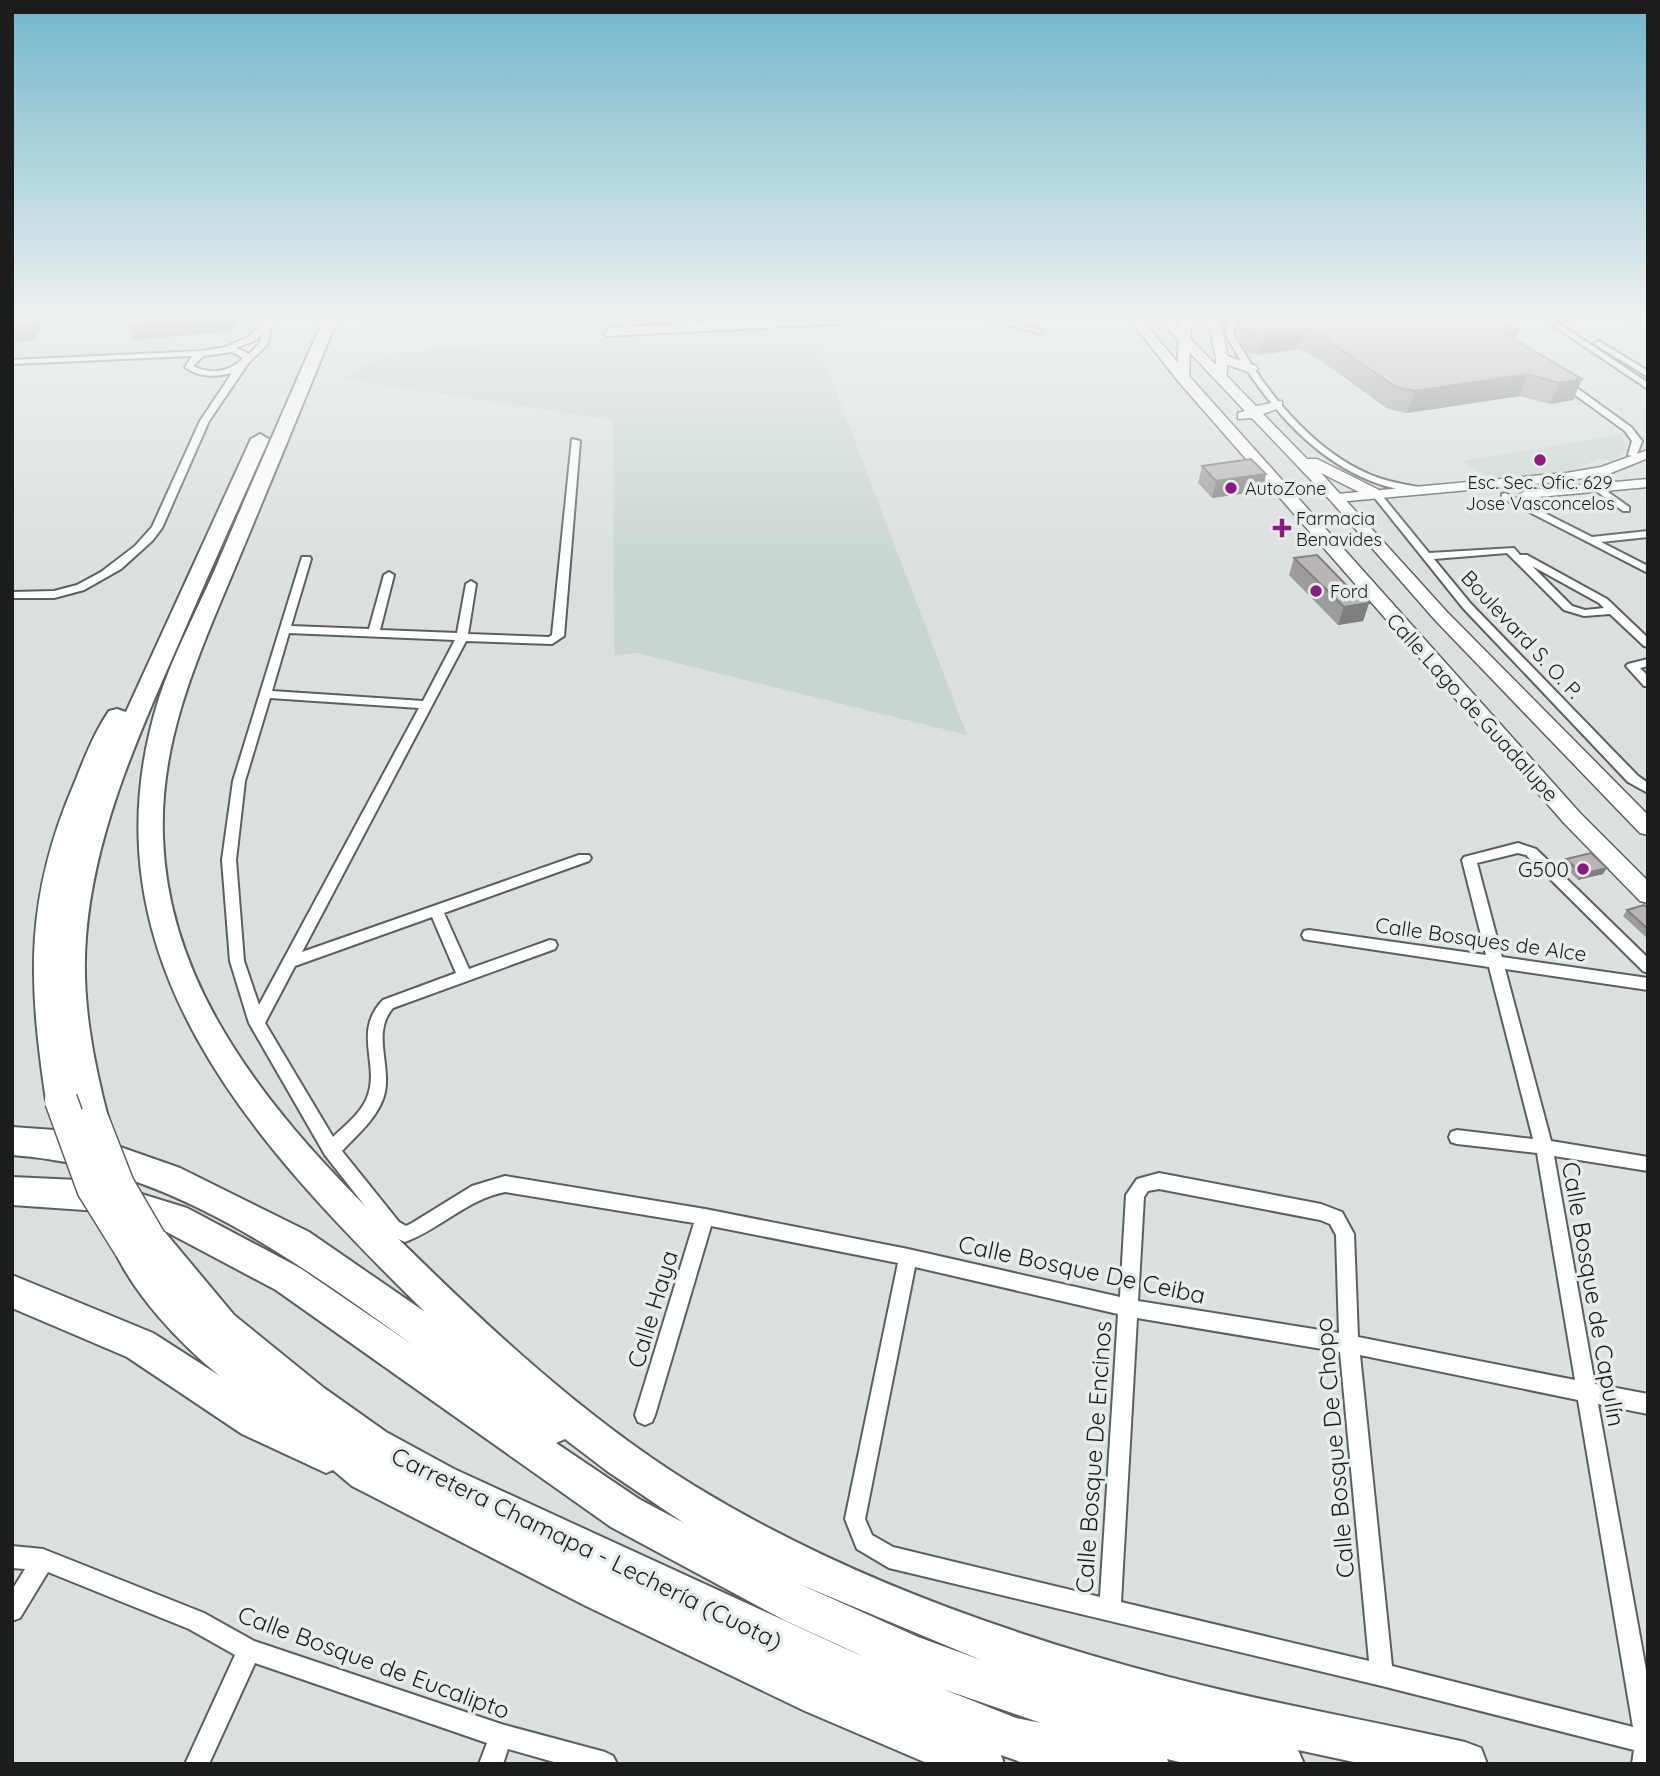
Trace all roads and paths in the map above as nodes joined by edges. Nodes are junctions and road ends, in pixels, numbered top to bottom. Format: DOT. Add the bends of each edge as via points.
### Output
graph roads {
  1 [pos="210,403"];
  2 [pos="216,403"];
  3 [pos="277,403"];
  4 [pos="295,403"];
  5 [pos="1206,403"];
  6 [pos="1245,403"];
  7 [pos="1592,403"];
  8 [pos="1278,404"];
  9 [pos="1213,411"];
  10 [pos="1254,412"];
  11 [pos="208,414"];
  12 [pos="575,441"];
  13 [pos="1295,454"];
  14 [pos="1640,455"];
  15 [pos="1601,472"];
  16 [pos="1648,483"];
  17 [pos="1621,485"];
  18 [pos="1598,488"];
  19 [pos="1505,496"];
  20 [pos="1439,497"];
  21 [pos="1383,501"];
  22 [pos="1324,505"];
  23 [pos="1626,509"];
  24 [pos="1648,534"];
  25 [pos="1590,540"];
  26 [pos="1510,550"];
  27 [pos="1426,556"];
  28 [pos="306,559"];
  29 [pos="201,569"];
  30 [pos="1648,570"];
  31 [pos="389,575"];
  32 [pos="471,584"];
  33 [pos="12,595"];
  34 [pos="1613,610"];
  35 [pos="1441,616"];
  36 [pos="1394,618"];
  37 [pos="286,629"];
  38 [pos="374,633"];
  39 [pos="462,638"];
  40 [pos="1648,644"];
  41 [pos="1648,662"];
  42 [pos="1648,683"];
  43 [pos="266,694"];
  44 [pos="428,705"];
  45 [pos="1648,789"];
  46 [pos="1648,828"];
  47 [pos="584,858"];
  48 [pos="1648,895"];
  49 [pos="436,910"];
  50 [pos="1309,935"];
  51 [pos="550,945"];
  52 [pos="292,961"];
  53 [pos="1494,961"];
  54 [pos="1648,967"];
  55 [pos="464,974"];
  56 [pos="1648,984"];
  57 [pos="257,1023"];
  58 [pos="1457,1138"];
  59 [pos="12,1140"];
  60 [pos="1544,1147"];
  61 [pos="331,1150"];
  62 [pos="1648,1164"];
  63 [pos="1143,1184"];
  64 [pos="12,1191"];
  65 [pos="705,1217"];
  66 [pos="139,1243"];
  67 [pos="908,1257"];
  68 [pos="12,1291"];
  69 [pos="1129,1308"];
  70 [pos="1349,1344"];
  71 [pos="1585,1391"];
  72 [pos="1648,1404"];
  73 [pos="645,1415"];
  74 [pos="605,1449"];
  75 [pos="366,1472"];
  76 [pos="12,1557"];
  77 [pos="43,1560"];
  78 [pos="1110,1610"];
  79 [pos="12,1611"];
  80 [pos="249,1650"];
  81 [pos="1382,1675"];
  82 [pos="501,1736"];
  83 [pos="1646,1749"];
  84 [pos="197,1764"];
  85 [pos="491,1764"];
  86 [pos="605,1764"];
  87 [pos="982,1764"];
  88 [pos="1147,1764"];
  89 [pos="1282,1764"];
  90 [pos="1465,1764"];
  1 -- 11 [label="street"];
  2 -- 11 [label="street"];
  3 -- 29 [label="highway, Carretera Chamapa - Lechería (Cuota)"];
  4 -- 74 [label="highway" via="171,696 155,758 149,829 155,886 177,963 211,1037 247,1095 332,1194 454,1319"];
  5 -- 9 [label="main road"];
  6 -- 10 [label="main road"];
  7 -- 14 [label="street" via="1628,429"];
  8 -- 10 [label="main road"];
  8 -- 20 [label="street" via="1332,456 1358,473"];
  9 -- 10 [label="main road" via="1236,417"];
  9 -- 22 [label="main road"];
  10 -- 13 [label="main road"];
  11 -- 33 [label="street" via="147,541 111,569 66,593"];
  12 -- 39 [label="street" via="558,636 540,643"];
  13 -- 21 [label="main road"];
  13 -- 22 [label="main road"];
  14 -- 15 [label="street"];
  15 -- 17 [label="street"];
  15 -- 20 [label="street"];
  16 -- 17 [label="street"];
  17 -- 18 [label="street"];
  18 -- 19 [label="street"];
  18 -- 23 [label="street"];
  19 -- 20 [label="street"];
  19 -- 25 [label="street"];
  20 -- 21 [label="street"];
  21 -- 22 [label="street"];
  21 -- 27 [label="street, Boulevard S. O. P."];
  22 -- 35 [label="main road, Calle Lago de Guadalupe"];
  22 -- 36 [label="main road, Calle Lago de Guadalupe"];
  24 -- 25 [label="street"];
  25 -- 30 [label="street"];
  26 -- 27 [label="street"];
  26 -- 34 [label="street"];
  26 -- 34 [label="street" via="1568,608 1584,613"];
  27 -- 45 [label="street, Boulevard S. O. P." via="1467,606 1633,779"];
  28 -- 37 [label="street"];
  29 -- 66 [label="highway, Carretera Chamapa - Lechería (Cuota), bridge" via="118,755 90,838 72,936 71,998 77,1059 93,1121"];
  29 -- 66 [label="highway, bridge" via="178,597 97,757 65,843 46,942 50,1024 61,1100 93,1188"];
  31 -- 38 [label="street"];
  32 -- 39 [label="street"];
  34 -- 40 [label="street"];
  35 -- 36 [label="main road" via="1439,624 1427,631"];
  35 -- 46 [label="main road, Calle Lago de Guadalupe"];
  36 -- 48 [label="main road, Calle Lago de Guadalupe" via="1572,818"];
  37 -- 38 [label="street"];
  37 -- 43 [label="street"];
  38 -- 39 [label="street"];
  39 -- 44 [label="street"];
  41 -- 42 [label="street" via="1632,666"];
  43 -- 44 [label="street"];
  43 -- 57 [label="street" via="239,781 229,860 237,961"];
  44 -- 52 [label="street"];
  47 -- 49 [label="street"];
  49 -- 52 [label="street"];
  49 -- 55 [label="street"];
  50 -- 53 [label="street, Calle Bosques de Alce"];
  51 -- 55 [label="street"];
  52 -- 57 [label="street"];
  53 -- 54 [label="street, Calle Bosque de Capulín" via="1469,860 1524,848"];
  53 -- 56 [label="street, Calle Bosques de Alce"];
  53 -- 60 [label="street, Calle Bosque de Capulín"];
  55 -- 61 [label="street" via="378,1012 378,1090 367,1113"];
  57 -- 61 [label="street"];
  58 -- 60 [label="street"];
  59 -- 74 [label="highway" via="54,1144 147,1170 297,1243 540,1416"];
  60 -- 62 [label="street"];
  60 -- 71 [label="street, Calle Bosque de Capulín"];
  61 -- 65 [label="street, Calle Bosque De Ceiba" via="393,1228 405,1234 422,1229 479,1190 505,1184"];
  63 -- 69 [label="street, Calle Bosque De Encinos" via="1135,1195"];
  63 -- 70 [label="street, Calle Bosque De Chopo" via="1158,1181 1336,1218 1345,1234"];
  64 -- 89 [label="highway" via="99,1196 175,1219 288,1279 625,1513 798,1606 914,1657 1023,1696 1146,1732"];
  65 -- 67 [label="street, Calle Bosque De Ceiba"];
  65 -- 73 [label="street, Calle Haya"];
  66 -- 75 [label="highway" via="164,1295 214,1349"];
  66 -- 88 [label="highway, Carretera Chamapa - Lechería (Cuota)" via="222,1327 311,1401 373,1445 440,1483 831,1664 1016,1740"];
  67 -- 69 [label="street, Calle Bosque De Ceiba"];
  67 -- 78 [label="street" via="855,1519 864,1542 889,1558"];
  68 -- 75 [label="highway" via="141,1345 255,1421"];
  69 -- 70 [label="street, Calle Bosque De Ceiba"];
  69 -- 78 [label="street, Calle Bosque De Encinos"];
  70 -- 71 [label="street, Calle Bosque De Ceiba"];
  70 -- 81 [label="street, Calle Bosque De Chopo"];
  71 -- 72 [label="street, Calle Bosque De Ceiba"];
  71 -- 83 [label="street, Calle Bosque de Capulín"];
  74 -- 90 [label="highway" via="787,1558 1018,1652 1173,1699"];
  75 -- 87 [label="highway" via="600,1592 820,1696"];
  76 -- 77 [label="street, Calle Bosque de Eucalipto"];
  77 -- 79 [label="street"];
  77 -- 80 [label="street, Calle Bosque de Eucalipto" via="196,1621"];
  78 -- 81 [label="street"];
  80 -- 82 [label="street, Calle Bosque de Eucalipto"];
  80 -- 84 [label="street"];
  81 -- 83 [label="street"];
  82 -- 85 [label="street"];
  82 -- 86 [label="street, Calle Bosque de Eucalipto"];
}
